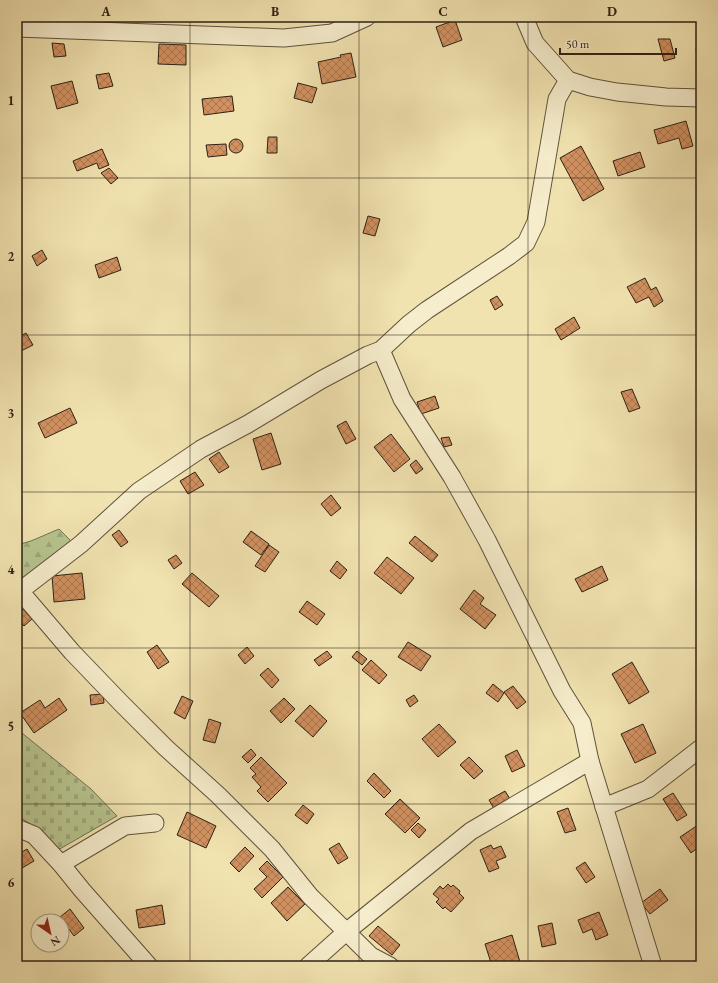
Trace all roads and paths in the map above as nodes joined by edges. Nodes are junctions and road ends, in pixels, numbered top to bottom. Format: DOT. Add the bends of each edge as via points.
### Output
graph roads {
  1 [pos="367,17"];
  2 [pos="524,17"];
  3 [pos="17,28"];
  4 [pos="568,80"];
  5 [pos="701,98"];
  6 [pos="381,350"];
  7 [pos="18,592"];
  8 [pos="701,748"];
  9 [pos="590,761"];
  10 [pos="604,806"];
  11 [pos="155,823"];
  12 [pos="17,828"];
  13 [pos="61,864"];
  14 [pos="346,932"];
  15 [pos="149,966"];
  16 [pos="308,966"];
  17 [pos="390,966"];
  18 [pos="653,966"];
  1 -- 3 [label="street" via="332,33 284,38"];
  2 -- 4 [label="street" via="535,43"];
  4 -- 5 [label="street" via="617,92"];
  4 -- 6 [label="street" via="557,98 536,222 526,243 427,310"];
  6 -- 7 [label="street" via="328,376 201,449 139,491 81,544"];
  6 -- 9 [label="street" via="402,399 452,477 487,540 562,691 582,723"];
  7 -- 14 [label="street" via="77,658 166,748 272,849 310,896"];
  8 -- 10 [label="street" via="648,789"];
  9 -- 10 [label="street"];
  9 -- 14 [label="street" via="471,831"];
  10 -- 18 [label="street"];
  11 -- 13 [label="street" via="125,826"];
  12 -- 13 [label="street" via="34,835"];
  13 -- 15 [label="street"];
  14 -- 16 [label="street"];
  14 -- 17 [label="street" via="371,956"];
}
